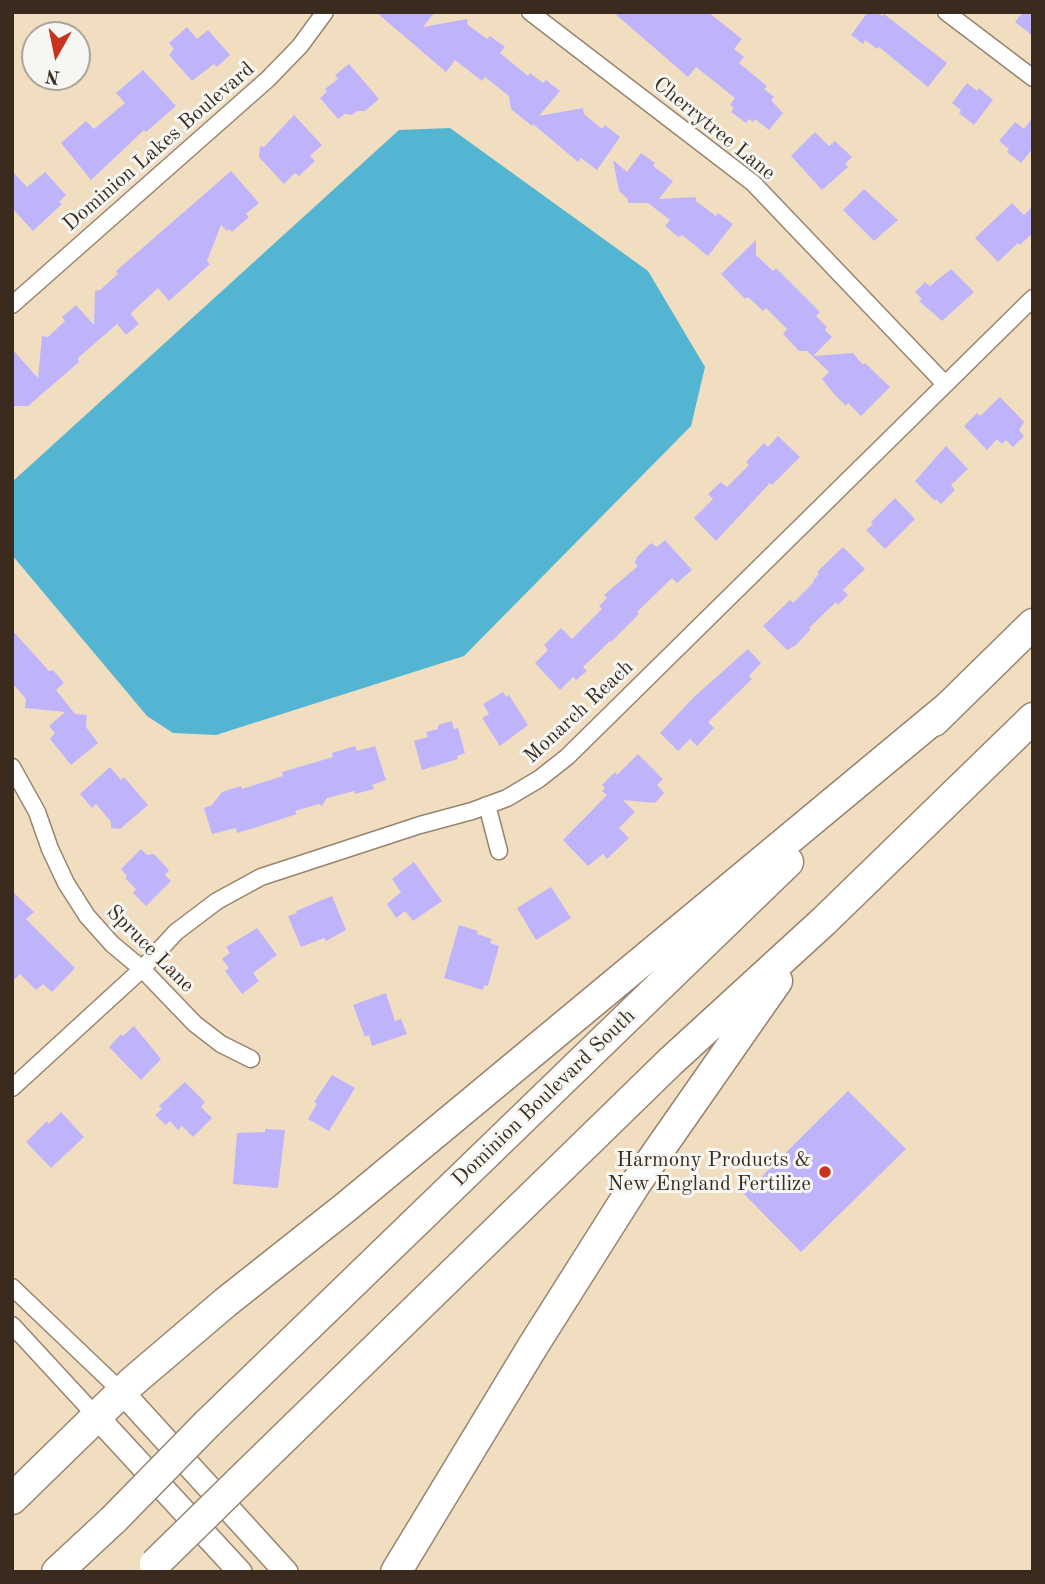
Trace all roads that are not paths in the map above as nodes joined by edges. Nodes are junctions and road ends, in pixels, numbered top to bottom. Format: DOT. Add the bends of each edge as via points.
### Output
graph roads {
  1 [pos="325,12"];
  2 [pos="530,12"];
  3 [pos="946,12"];
  4 [pos="1033,78"];
  5 [pos="1033,298"];
  6 [pos="12,304"];
  7 [pos="945,384"];
  8 [pos="1033,624"];
  9 [pos="947,708"];
  10 [pos="1033,718"];
  11 [pos="12,767"];
  12 [pos="487,805"];
  13 [pos="499,851"];
  14 [pos="818,926"];
  15 [pos="142,969"];
  16 [pos="251,1059"];
  17 [pos="12,1088"];
  18 [pos="12,1287"];
  19 [pos="12,1325"];
  20 [pos="122,1392"];
  21 [pos="97,1417"];
  22 [pos="12,1499"];
  23 [pos="151,1568"];
  24 [pos="57,1572"];
  25 [pos="240,1572"];
  26 [pos="286,1572"];
  27 [pos="396,1572"];
  1 -- 6 [label="street, Dominion Lakes Boulevard" via="268,79"];
  2 -- 7 [label="street, Cherrytree Lane" via="753,183"];
  3 -- 4 [label="street"];
  5 -- 7 [label="street, Monarch Reach"];
  7 -- 12 [label="street, Monarch Reach" via="567,757 539,779"];
  8 -- 9 [label="highway, Dominion Boulevard South"];
  9 -- 20 [label="highway"];
  9 -- 24 [label="highway, Dominion Boulevard South, bridge"];
  10 -- 14 [label="highway"];
  11 -- 15 [label="street, Spruce Lane" via="37,812 66,883 87,916"];
  12 -- 13 [label="street"];
  12 -- 15 [label="street, Monarch Reach" via="261,877 176,932"];
  14 -- 23 [label="highway, bridge" via="670,1062"];
  14 -- 27 [label="highway" via="636,1183"];
  15 -- 16 [label="street, Spruce Lane" via="195,1024"];
  15 -- 17 [label="street, Monarch Reach"];
  18 -- 20 [label="street"];
  19 -- 21 [label="street"];
  20 -- 21 [label="highway"];
  20 -- 26 [label="main road"];
  21 -- 22 [label="highway"];
  21 -- 25 [label="main road"];
}
